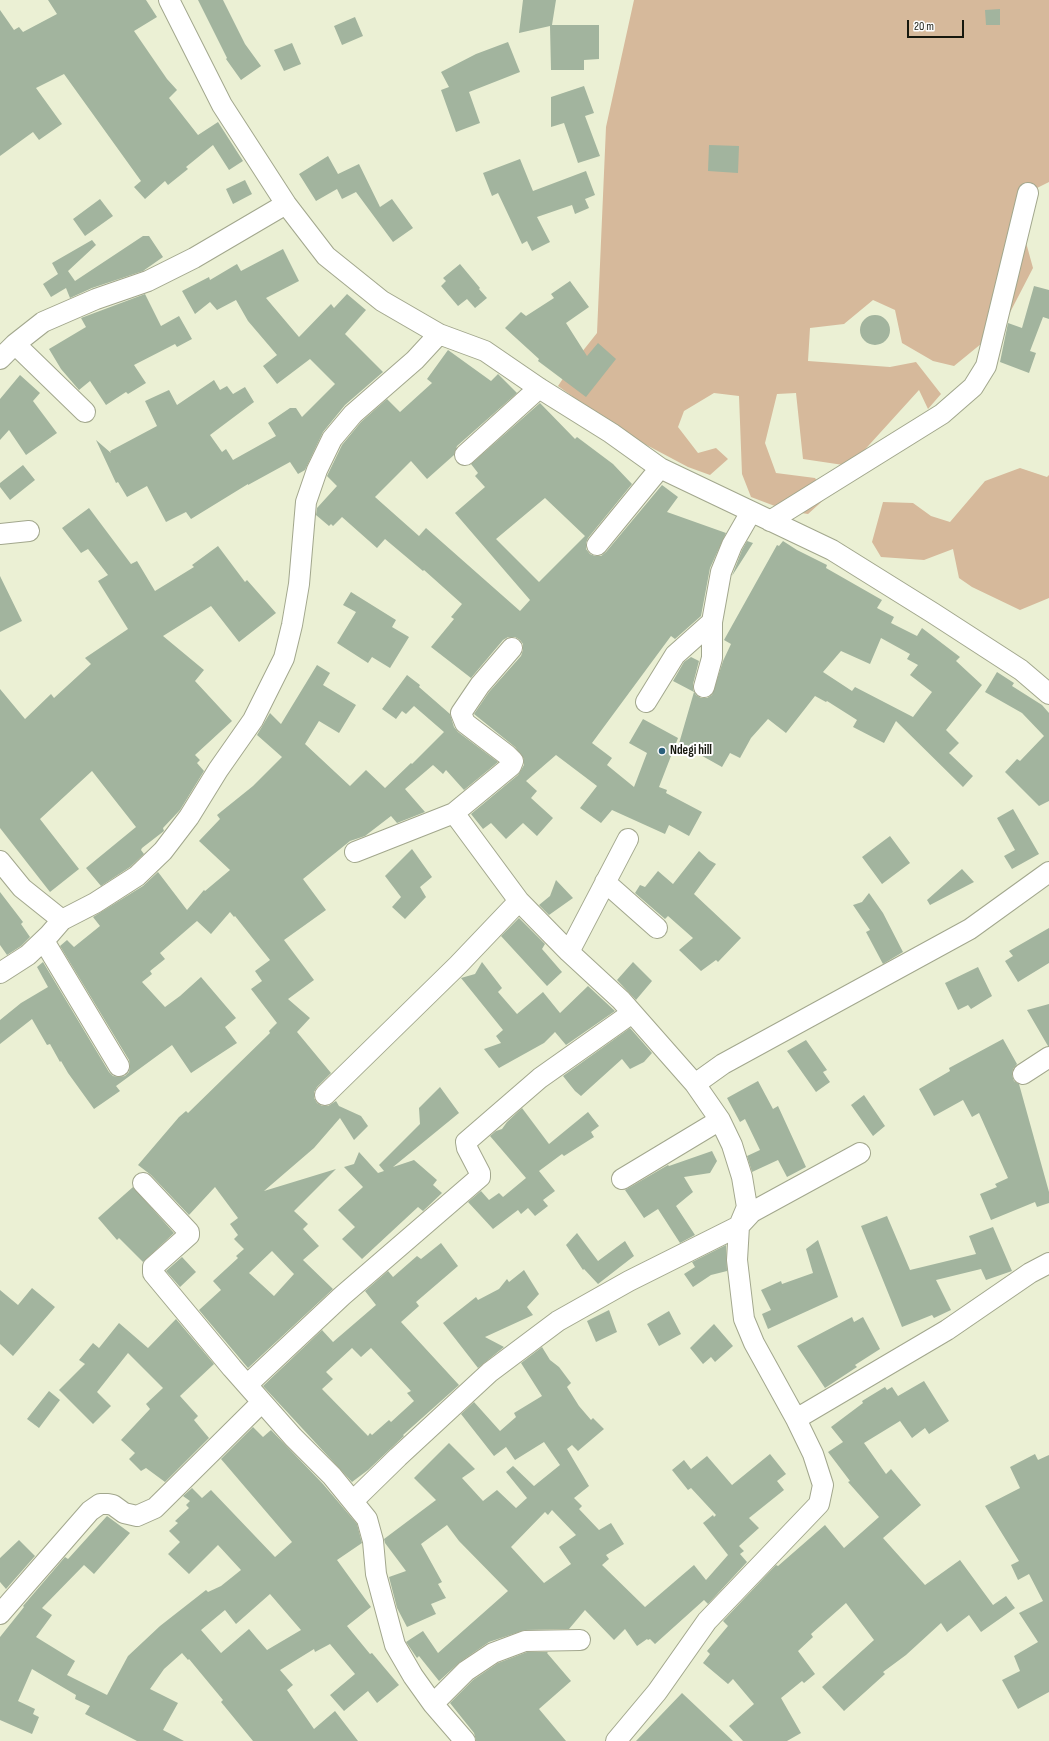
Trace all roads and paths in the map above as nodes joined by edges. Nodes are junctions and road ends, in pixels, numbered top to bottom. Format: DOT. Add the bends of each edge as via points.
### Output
graph roads {
  1 [pos="176,4"];
  2 [pos="1028,193"];
  3 [pos="286,204"];
  4 [pos="439,334"];
  5 [pos="15,344"];
  6 [pos="0,359"];
  7 [pos="539,388"];
  8 [pos="86,412"];
  9 [pos="465,455"];
  10 [pos="660,468"];
  11 [pos="751,512"];
  12 [pos="770,521"];
  13 [pos="28,531"];
  14 [pos="0,534"];
  15 [pos="597,545"];
  16 [pos="712,622"];
  17 [pos="512,648"];
  18 [pos="704,687"];
  19 [pos="1049,694"];
  20 [pos="646,702"];
  21 [pos="454,813"];
  22 [pos="628,839"];
  23 [pos="355,852"];
  24 [pos="0,860"];
  25 [pos="1049,872"];
  26 [pos="605,882"];
  27 [pos="519,901"];
  28 [pos="62,920"];
  29 [pos="657,928"];
  30 [pos="44,941"];
  31 [pos="569,952"];
  32 [pos="0,973"];
  33 [pos="632,1013"];
  34 [pos="1049,1057"];
  35 [pos="119,1066"];
  36 [pos="1023,1074"];
  37 [pos="694,1084"];
  38 [pos="325,1096"];
  39 [pos="720,1120"];
  40 [pos="860,1153"];
  41 [pos="622,1179"];
  42 [pos="143,1183"];
  43 [pos="739,1226"];
  44 [pos="1049,1263"];
  45 [pos="247,1385"];
  46 [pos="262,1402"];
  47 [pos="796,1419"];
  48 [pos="353,1501"];
  49 [pos="0,1614"];
  50 [pos="580,1640"];
  51 [pos="433,1704"];
  52 [pos="465,1741"];
  53 [pos="616,1741"];
  1 -- 3 [label="street" via="222,105"];
  2 -- 12 [label="street" via="986,366 973,387 942,414"];
  3 -- 4 [label="street" via="326,256 382,301"];
  3 -- 5 [label="street" via="194,258 148,281 96,299 43,322"];
  4 -- 7 [label="street" via="485,351"];
  4 -- 28 [label="street" via="415,360 354,414 332,439 316,470 306,502 299,584 284,658 253,720 189,817 163,851 137,876 95,903"];
  5 -- 6 [label="street"];
  5 -- 8 [label="street"];
  7 -- 9 [label="street"];
  7 -- 10 [label="street" via="611,433"];
  10 -- 11 [label="street"];
  10 -- 15 [label="street"];
  11 -- 12 [label="street"];
  11 -- 16 [label="street" via="732,545 721,572"];
  12 -- 19 [label="street" via="832,550 1020,670"];
  13 -- 14 [label="street"];
  16 -- 18 [label="street" via="712,658"];
  16 -- 20 [label="street" via="675,655"];
  17 -- 21 [label="street" via="480,685 461,713 465,722 513,761 511,766"];
  21 -- 23 [label="street"];
  21 -- 27 [label="street"];
  22 -- 26 [label="street"];
  24 -- 28 [label="street" via="22,888"];
  25 -- 37 [label="street" via="970,929 723,1064"];
  26 -- 29 [label="street"];
  26 -- 31 [label="street"];
  27 -- 31 [label="street"];
  27 -- 38 [label="street"];
  28 -- 30 [label="street"];
  30 -- 32 [label="street"];
  30 -- 35 [label="street"];
  31 -- 33 [label="street"];
  33 -- 37 [label="street"];
  33 -- 45 [label="street" via="540,1078 466,1142 480,1177 342,1296"];
  34 -- 36 [label="street"];
  37 -- 39 [label="street"];
  39 -- 41 [label="street"];
  39 -- 43 [label="street" via="742,1177 747,1207"];
  40 -- 43 [label="street" via="752,1212"];
  42 -- 45 [label="street" via="189,1232 189,1235 153,1267 153,1273"];
  43 -- 47 [label="street" via="737,1260 744,1319 754,1343"];
  43 -- 48 [label="street" via="629,1281 558,1321 490,1372"];
  44 -- 47 [label="street" via="1030,1273 947,1330"];
  45 -- 46 [label="street"];
  46 -- 48 [label="street"];
  46 -- 49 [label="street" via="155,1508 137,1516 124,1513 108,1504 100,1504 90,1511"];
  47 -- 53 [label="street" via="823,1485 819,1504 707,1621 657,1692"];
  48 -- 51 [label="street" via="367,1519 373,1541 376,1574 395,1645"];
  50 -- 51 [label="street" via="525,1641 493,1653 466,1671"];
  51 -- 52 [label="street"];
}
